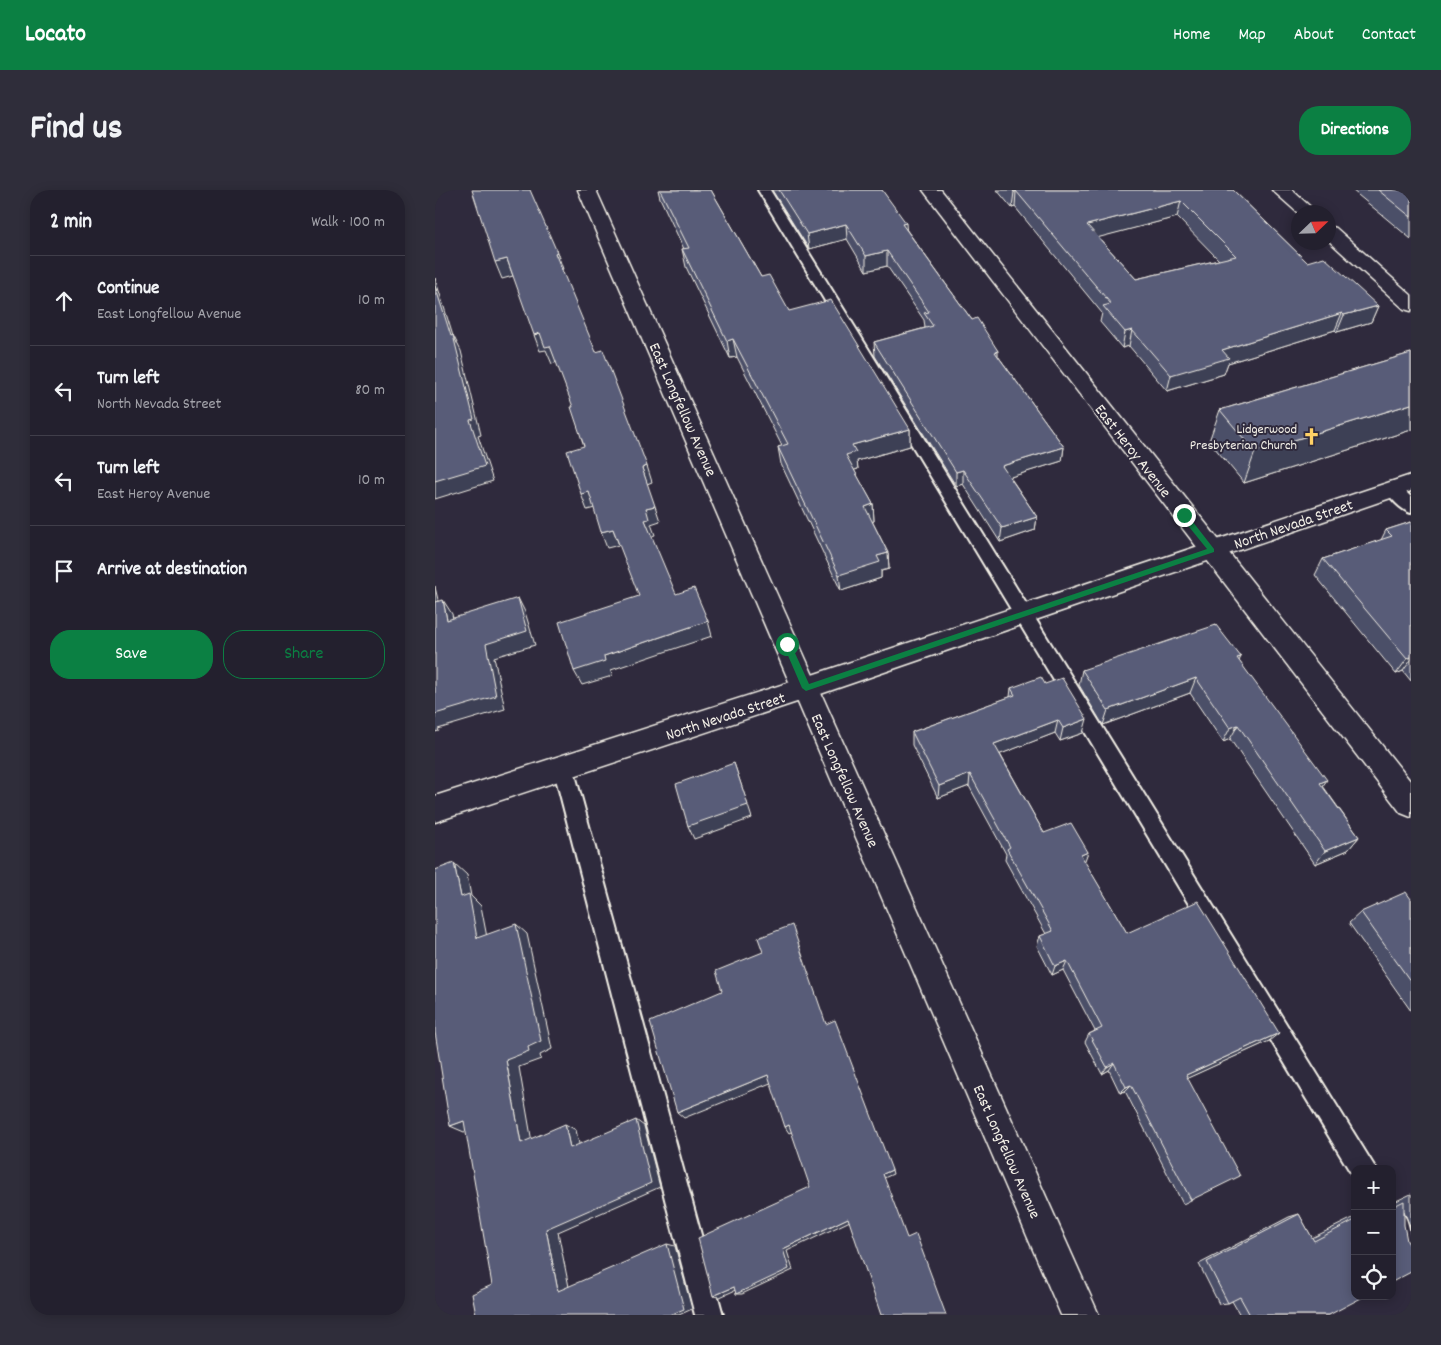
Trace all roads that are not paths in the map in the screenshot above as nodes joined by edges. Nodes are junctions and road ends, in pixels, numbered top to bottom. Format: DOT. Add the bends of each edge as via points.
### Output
graph roads {
  1 [pos="587,190"];
  2 [pos="764,190"];
  3 [pos="932,190"];
  4 [pos="1281,190"];
  5 [pos="1299,205"];
  6 [pos="1336,238"];
  7 [pos="1411,305"];
  8 [pos="1402,486"];
  9 [pos="1411,507"];
  10 [pos="1212,550"];
  11 [pos="1023,614"];
  12 [pos="806,688"];
  13 [pos="563,767"];
  14 [pos="1411,804"];
  15 [pos="435,809"];
  16 [pos="1361,1165"];
  17 [pos="1396,1222"];
  18 [pos="1411,1246"];
  19 [pos="709,1315"];
  20 [pos="1080,1315"];
  1 -- 12 [label="street, East Longfellow Avenue"];
  2 -- 11 [label="lane"];
  3 -- 10 [label="street, East Heroy Avenue"];
  4 -- 5 [label="street"];
  6 -- 7 [label="street"];
  8 -- 9 [label="lane"];
  8 -- 10 [label="street, North Nevada Street"];
  10 -- 11 [label="street, North Nevada Street"];
  10 -- 14 [label="street, East Heroy Avenue"];
  11 -- 12 [label="street, North Nevada Street"];
  11 -- 16 [label="lane"];
  12 -- 13 [label="street, North Nevada Street"];
  12 -- 20 [label="street, East Longfellow Avenue"];
  13 -- 15 [label="street, North Nevada Street"];
  13 -- 19 [label="lane"];
  17 -- 18 [label="lane"];
}
